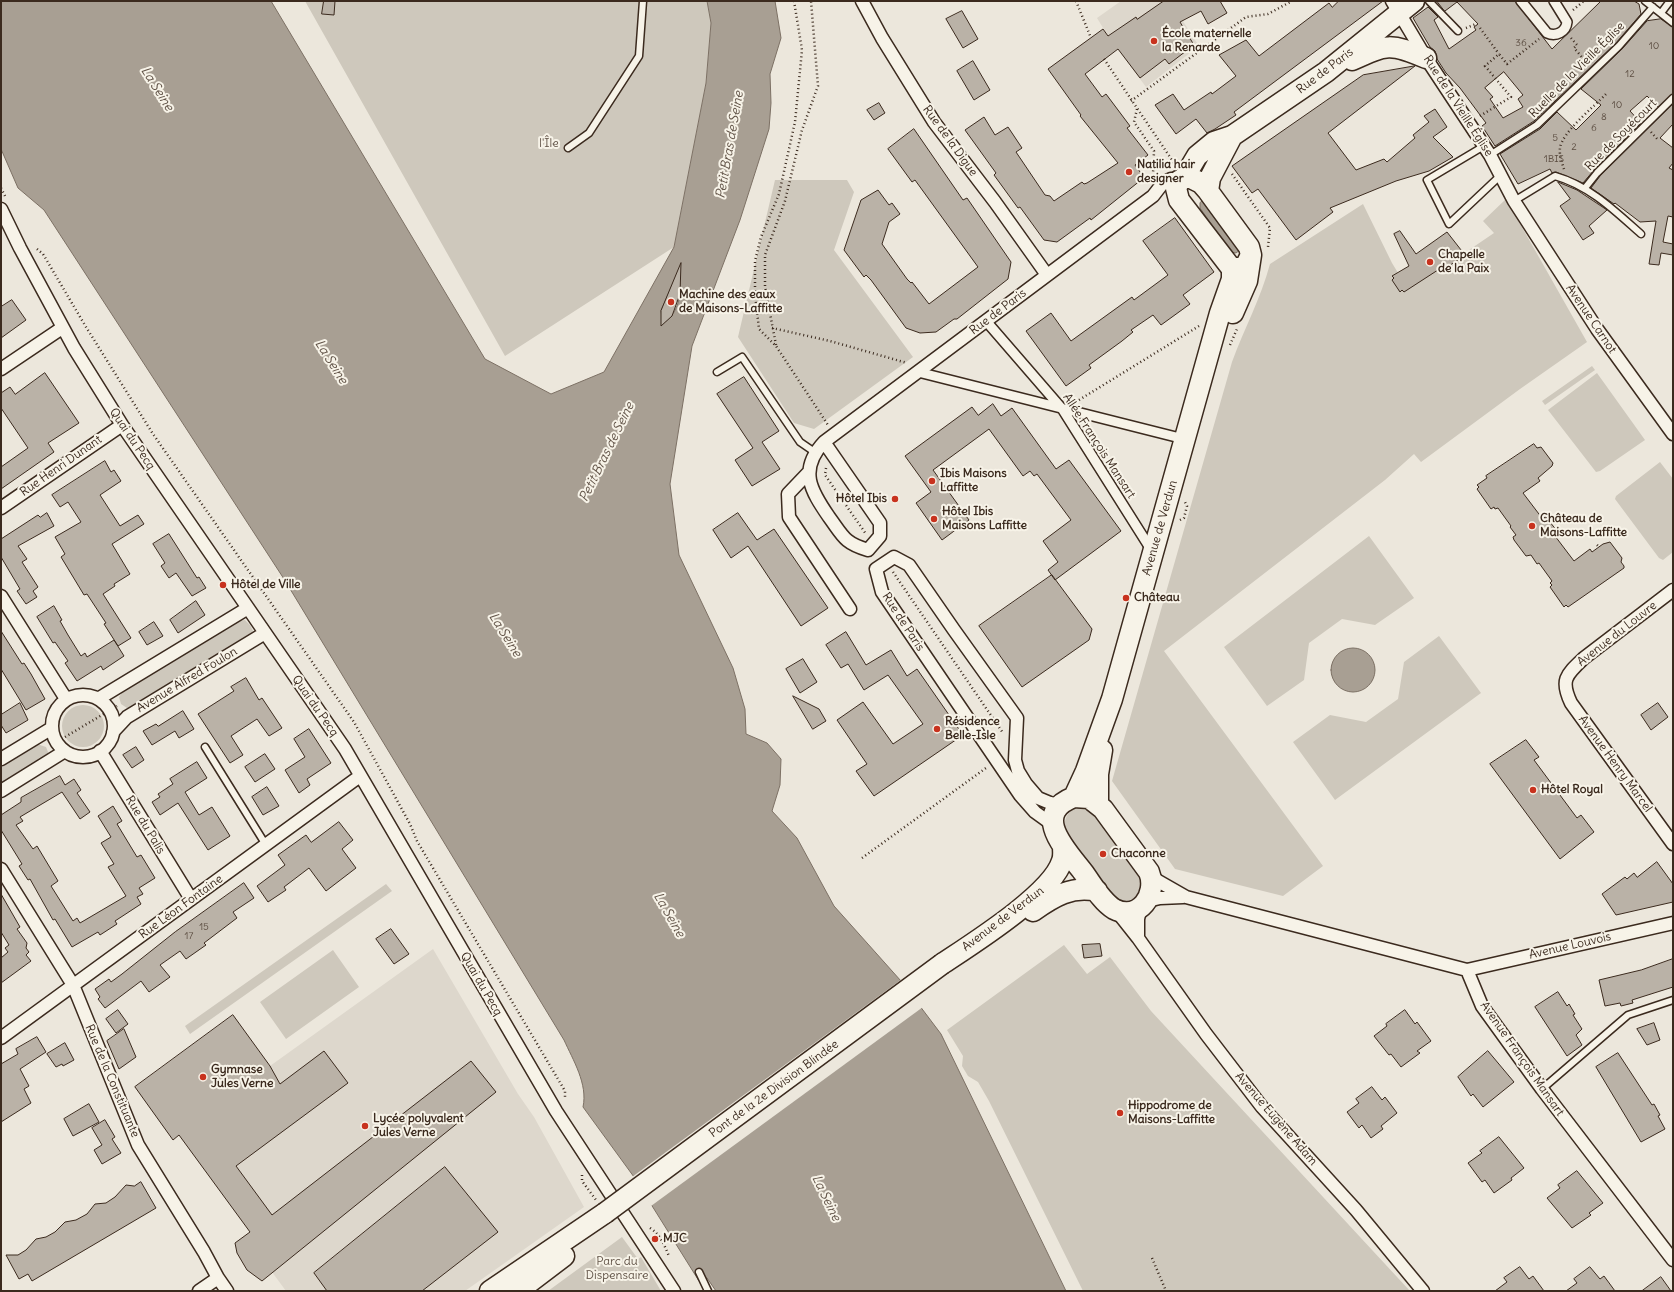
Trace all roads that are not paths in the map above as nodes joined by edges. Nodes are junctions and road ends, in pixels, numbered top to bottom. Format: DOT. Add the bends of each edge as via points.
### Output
graph roads {
  1 [pos="643,1"];
  2 [pos="862,1"];
  3 [pos="1429,1"];
  4 [pos="1521,1"];
  5 [pos="1554,1"];
  6 [pos="1645,1"];
  7 [pos="1670,1"];
  8 [pos="1402,5"];
  9 [pos="1653,6"];
  10 [pos="1661,13"];
  11 [pos="1673,23"];
  12 [pos="1458,31"];
  13 [pos="1426,58"];
  14 [pos="1326,72"];
  15 [pos="1673,98"];
  16 [pos="1232,136"];
  17 [pos="568,148"];
  18 [pos="1487,151"];
  19 [pos="1500,175"];
  20 [pos="1180,184"];
  21 [pos="1585,188"];
  22 [pos="1208,191"];
  23 [pos="1153,196"];
  24 [pos="1514,201"];
  25 [pos="1,209"];
  26 [pos="1641,234"];
  27 [pos="1259,251"];
  28 [pos="1232,269"];
  29 [pos="1047,274"];
  30 [pos="986,321"];
  31 [pos="62,328"];
  32 [pos="1208,359"];
  33 [pos="1,369"];
  34 [pos="717,372"];
  35 [pos="918,372"];
  36 [pos="1063,410"];
  37 [pos="122,425"];
  38 [pos="1673,434"];
  39 [pos="1184,439"];
  40 [pos="824,442"];
  41 [pos="816,453"];
  42 [pos="809,472"];
  43 [pos="1,508"];
  44 [pos="1153,553"];
  45 [pos="1673,590"];
  46 [pos="1,596"];
  47 [pos="248,608"];
  48 [pos="850,609"];
  49 [pos="265,633"];
  50 [pos="1565,681"];
  51 [pos="1112,698"];
  52 [pos="66,699"];
  53 [pos="98,699"];
  54 [pos="52,728"];
  55 [pos="113,732"];
  56 [pos="205,747"];
  57 [pos="65,751"];
  58 [pos="100,752"];
  59 [pos="1,758"];
  60 [pos="360,776"];
  61 [pos="1,791"];
  62 [pos="1067,801"];
  63 [pos="1098,804"];
  64 [pos="1053,825"];
  65 [pos="1673,844"];
  66 [pos="266,845"];
  67 [pos="1063,846"];
  68 [pos="1,869"];
  69 [pos="1151,877"];
  70 [pos="1097,891"];
  71 [pos="1186,897"];
  72 [pos="191,899"];
  73 [pos="1144,904"];
  74 [pos="1114,908"];
  75 [pos="1673,923"];
  76 [pos="1138,938"];
  77 [pos="945,968"];
  78 [pos="1468,970"];
  79 [pos="73,985"];
  80 [pos="1673,1000"];
  81 [pos="1,1038"];
  82 [pos="1542,1089"];
  83 [pos="612,1215"];
  84 [pos="1673,1260"];
  85 [pos="699,1272"];
  86 [pos="218,1278"];
  87 [pos="493,1289"];
  88 [pos="199,1291"];
  89 [pos="227,1291"];
  90 [pos="518,1291"];
  91 [pos="674,1291"];
  92 [pos="708,1291"];
  93 [pos="1423,1291"];
  1 -- 17 [label="lane" via="639,56 589,133"];
  2 -- 29 [label="street, Rue de la Digue" via="934,122"];
  3 -- 12 [label="lane"];
  4 -- 5 [label="street" via="1547,33 1556,34 1564,31 1566,19"];
  6 -- 9 [label="lane"];
  7 -- 10 [label="lane"];
  8 -- 13 [label="street, Rue de la Vieille Église"];
  8 -- 14 [label="main road, Rue de Paris"];
  9 -- 10 [label="lane"];
  9 -- 18 [label="lane, Ruelle de la Vieille Église" via="1619,46 1537,125"];
  10 -- 11 [label="lane"];
  13 -- 14 [label="main road" via="1400,47 1379,48"];
  13 -- 18 [label="street, Rue de la Vieille Église"];
  14 -- 16 [label="main road, Rue de Paris"];
  15 -- 21 [label="lane, Rue de Soyécourt"];
  16 -- 20 [label="main road, Rue de Paris" via="1214,142 1197,156"];
  16 -- 22 [label="main road, Rue de Paris" via="1210,178"];
  18 -- 19 [label="street, Rue de la Vieille Église"];
  18 -- 19 [label="lane, Ruelle de la Vieille Église" via="1427,180 1449,224"];
  19 -- 24 [label="street, Rue de la Vieille Église"];
  20 -- 22 [label="main road" via="1194,179"];
  20 -- 23 [label="street"];
  20 -- 23 [label="street, Rue de Paris" via="1171,179 1163,183"];
  20 -- 28 [label="main road" via="1183,206"];
  21 -- 24 [label="lane" via="1555,176"];
  21 -- 26 [label="lane"];
  22 -- 27 [label="main road" via="1249,247"];
  23 -- 29 [label="street, Rue de Paris"];
  24 -- 38 [label="street, Avenue Carnot" via="1597,328"];
  25 -- 31 [label="street, Quai du Pecq"];
  27 -- 28 [label="main road" via="1245,267"];
  27 -- 32 [label="main road, Avenue de Verdun" via="1232,315"];
  28 -- 32 [label="main road, Avenue de Verdun" via="1232,278"];
  29 -- 30 [label="street, Rue de Paris"];
  30 -- 35 [label="street, Rue de Paris"];
  30 -- 36 [label="street, Allée François Mansart"];
  31 -- 33 [label="street"];
  31 -- 37 [label="street, Quai du Pecq"];
  32 -- 39 [label="main road, Avenue de Verdun"];
  34 -- 41 [label="lane" via="742,357 800,442"];
  35 -- 36 [label="street"];
  35 -- 40 [label="street, Rue de Paris"];
  36 -- 39 [label="street"];
  36 -- 44 [label="street, Allée François Mansart"];
  37 -- 43 [label="street, Rue Henri Dunant"];
  37 -- 47 [label="street, Quai du Pecq"];
  39 -- 44 [label="main road, Avenue de Verdun"];
  40 -- 41 [label="street, Rue de Paris"];
  40 -- 42 [label="street" via="880,523 880,536 873,546 868,550 846,542 816,498"];
  41 -- 42 [label="street, Rue de Paris"];
  42 -- 48 [label="street" via="788,494 789,516"];
  44 -- 51 [label="main road, Avenue de Verdun"];
  45 -- 50 [label="street, Avenue du Louvre" via="1584,658 1570,670"];
  46 -- 52 [label="street"];
  47 -- 49 [label="street, Quai du Pecq"];
  47 -- 53 [label="street"];
  49 -- 55 [label="street, Avenue Alfred Foulon" via="127,717"];
  49 -- 60 [label="street, Quai du Pecq" via="345,749"];
  50 -- 65 [label="street, Avenue Henry Marcel" via="1565,691 1571,704"];
  51 -- 62 [label="main road, Avenue de Verdun" via="1086,771"];
  51 -- 63 [label="main road, Avenue de Verdun" via="1098,774"];
  52 -- 53 [label="street" via="89,695"];
  52 -- 54 [label="street" via="56,710"];
  53 -- 55 [label="street" via="110,711 114,722"];
  54 -- 57 [label="street" via="56,742"];
  54 -- 59 [label="street"];
  55 -- 58 [label="street, Avenue Alfred Foulon" via="106,747"];
  56 -- 66 [label="lane"];
  57 -- 58 [label="street" via="82,757"];
  57 -- 61 [label="street"];
  58 -- 72 [label="street, Rue du Palis"];
  60 -- 66 [label="street, Rue Léon Fontaine"];
  60 -- 83 [label="street, Quai du Pecq" via="556,1111"];
  62 -- 63 [label="main road" via="1089,798"];
  62 -- 64 [label="main road, Avenue de Verdun" via="1055,813"];
  62 -- 64 [label="street, Rue de Paris" via="1044,801 1033,794 1018,771 1015,760 1013,748 1017,718 909,565 894,557 876,569 882,592 996,760 1031,809"];
  63 -- 69 [label="main road"];
  64 -- 67 [label="main road" via="1056,836"];
  66 -- 72 [label="street, Rue Léon Fontaine"];
  67 -- 70 [label="main road"];
  67 -- 77 [label="main road, Avenue de Verdun" via="1062,861 1046,887"];
  68 -- 79 [label="street, Rue de la Constituante"];
  69 -- 71 [label="street"];
  69 -- 73 [label="main road" via="1152,888"];
  70 -- 74 [label="main road"];
  70 -- 77 [label="main road, Avenue de Verdun" via="1080,888 1051,899"];
  71 -- 73 [label="street" via="1160,898"];
  71 -- 78 [label="street"];
  72 -- 79 [label="street, Rue Léon Fontaine"];
  73 -- 74 [label="main road" via="1129,911"];
  73 -- 76 [label="street" via="1138,919"];
  74 -- 76 [label="street, Avenue Eugène Adam"];
  75 -- 78 [label="street, Avenue Louvois"];
  76 -- 93 [label="street, Avenue Eugène Adam" via="1262,1107 1356,1210"];
  77 -- 83 [label="main road, Pont de la 2e Division Blindée, bridge"];
  78 -- 82 [label="street, Avenue François Mansart" via="1482,1006"];
  79 -- 81 [label="street, Rue Léon Fontaine"];
  79 -- 86 [label="street, Rue de la Constituante" via="138,1145"];
  80 -- 82 [label="lane" via="1628,1015"];
  82 -- 84 [label="street, Avenue François Mansart"];
  83 -- 87 [label="main road"];
  83 -- 90 [label="main road"];
  83 -- 91 [label="street, Quai du Pecq"];
  85 -- 92 [label="lane"];
  86 -- 88 [label="street"];
  86 -- 89 [label="street, Rue de la Constituante"];
}
